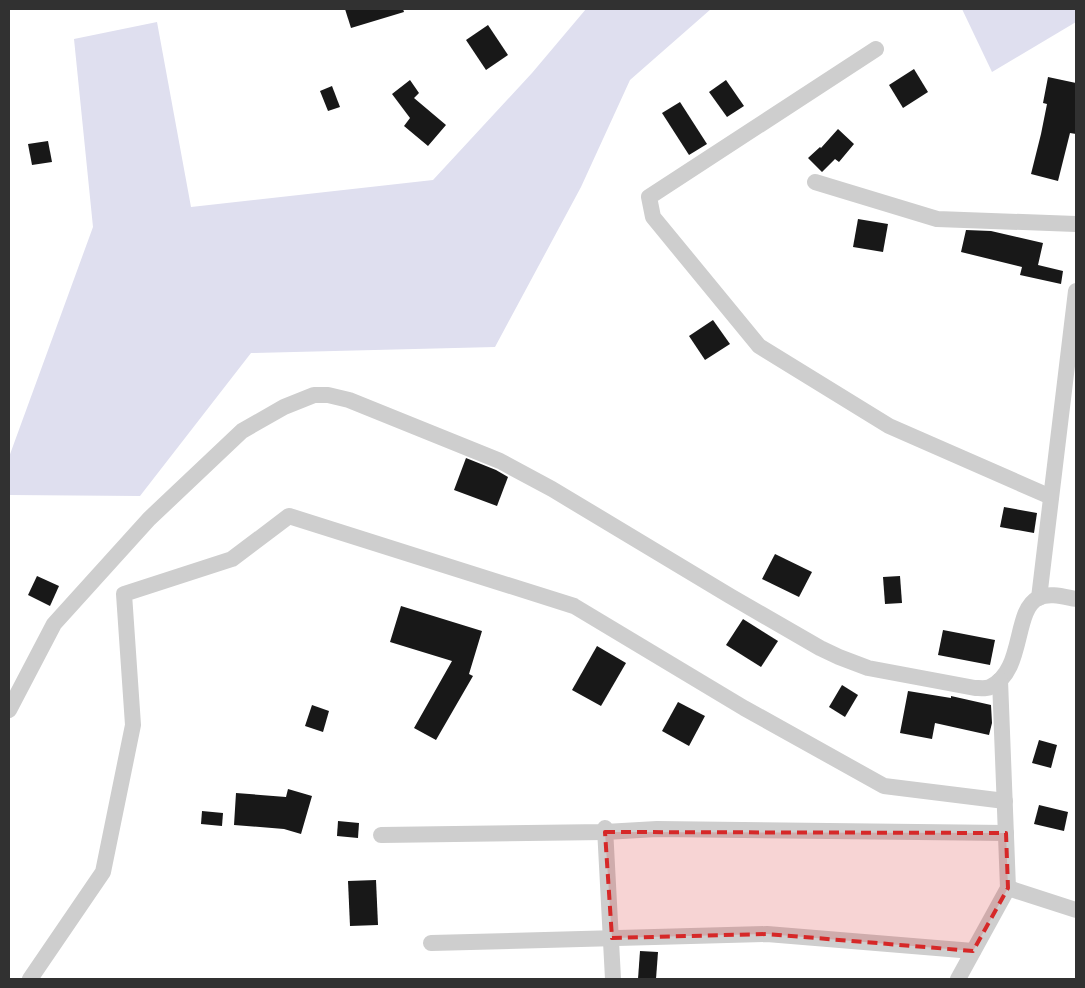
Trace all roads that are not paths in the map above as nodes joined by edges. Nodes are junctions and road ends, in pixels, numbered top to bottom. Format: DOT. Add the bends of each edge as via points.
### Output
graph roads {
  1 [pos="876,50"];
  2 [pos="815,182"];
  3 [pos="1076,224"];
  4 [pos="1076,291"];
  5 [pos="1051,496"];
  6 [pos="1039,598"];
  7 [pos="1076,599"];
  8 [pos="1000,680"];
  9 [pos="9,710"];
  10 [pos="1005,801"];
  11 [pos="605,830"];
  12 [pos="1006,833"];
  13 [pos="381,835"];
  14 [pos="1008,888"];
  15 [pos="1076,909"];
  16 [pos="612,938"];
  17 [pos="431,943"];
  18 [pos="973,951"];
  19 [pos="30,979"];
  20 [pos="613,979"];
  21 [pos="958,979"];
  1 -- 5 [label="street" via="649,197 653,217 759,346 888,426"];
  2 -- 3 [label="street" via="937,219"];
  4 -- 5 [label="street"];
  5 -- 6 [label="street"];
  6 -- 7 [label="street" via="1050,595"];
  6 -- 8 [label="street" via="1029,606 1013,660"];
  8 -- 9 [label="street" via="989,688 975,688 874,669 839,657 500,461 349,400 328,395 314,396 284,407 242,431 149,519 54,624"];
  8 -- 10 [label="street"];
  10 -- 12 [label="street"];
  10 -- 19 [label="street" via="884,786 744,708 574,606 289,516 232,559 124,594 133,725 103,872"];
  11 -- 12 [label="street"];
  11 -- 13 [label="street"];
  11 -- 16 [label="street"];
  12 -- 14 [label="street"];
  14 -- 15 [label="street"];
  14 -- 18 [label="street"];
  16 -- 17 [label="street"];
  16 -- 18 [label="street" via="767,934"];
  16 -- 20 [label="street"];
  18 -- 21 [label="street"];
}
